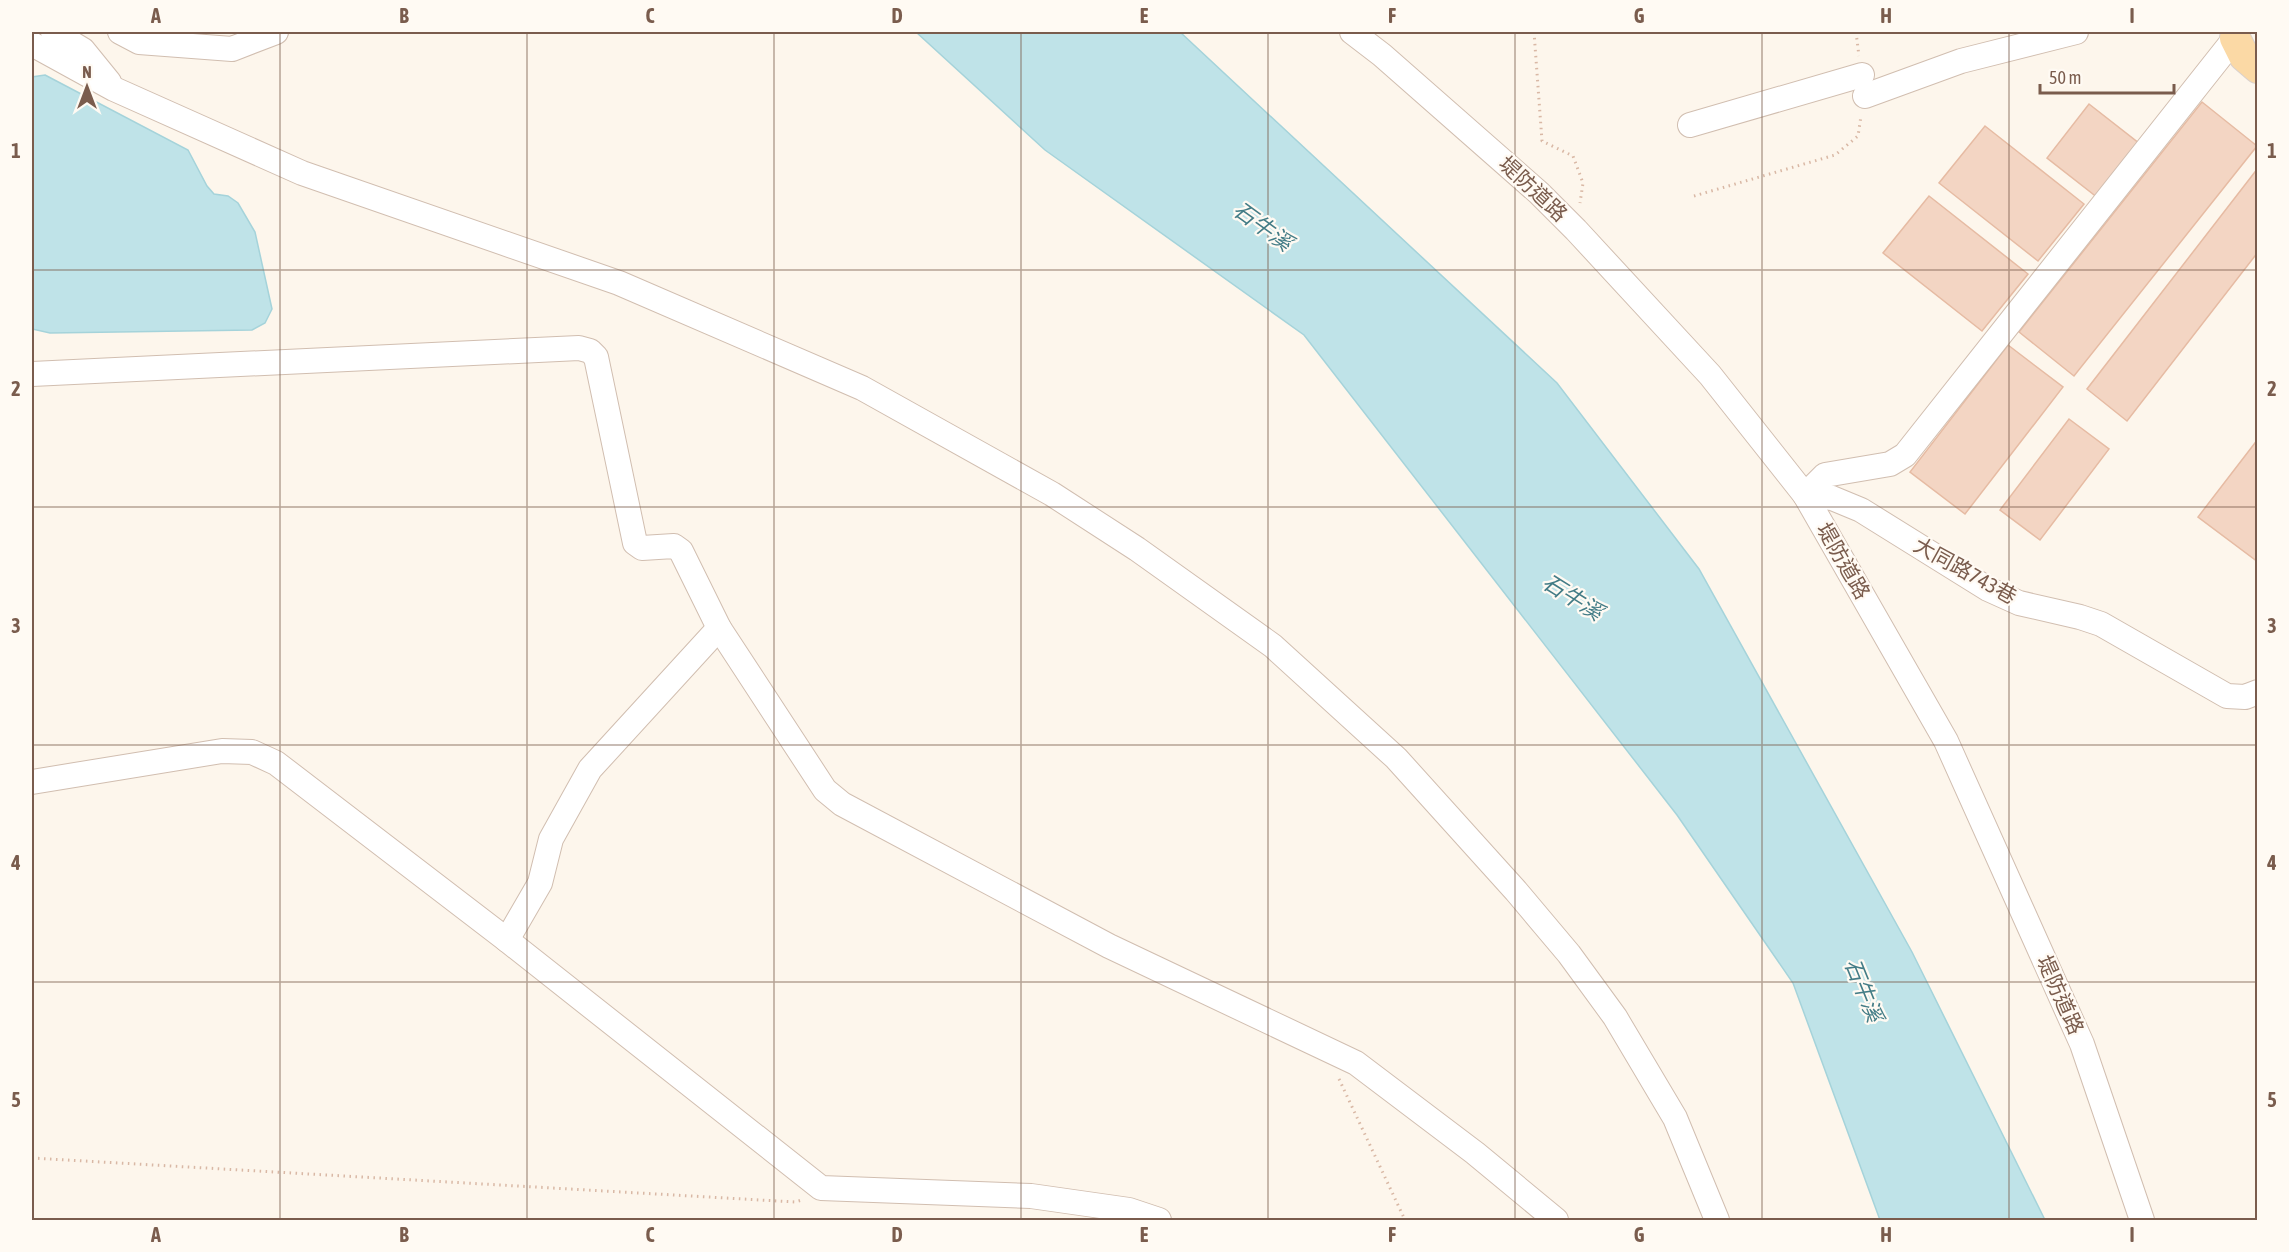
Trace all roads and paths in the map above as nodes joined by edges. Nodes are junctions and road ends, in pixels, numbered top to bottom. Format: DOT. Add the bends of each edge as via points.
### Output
graph roads {
  1 [pos="53,32"];
  2 [pos="120,32"];
  3 [pos="276,32"];
  4 [pos="1352,32"];
  5 [pos="1534,32"];
  6 [pos="2076,32"];
  7 [pos="2239,39"];
  8 [pos="32,44"];
  9 [pos="2258,68"];
  10 [pos="1863,85"];
  11 [pos="114,89"];
  12 [pos="1690,125"];
  13 [pos="1694,196"];
  14 [pos="1576,230"];
  15 [pos="32,374"];
  16 [pos="1805,495"];
  17 [pos="718,628"];
  18 [pos="2258,692"];
  19 [pos="32,782"];
  20 [pos="507,939"];
  21 [pos="1329,1049"];
  22 [pos="32,1158"];
  23 [pos="821,1188"];
  24 [pos="1158,1221"];
  25 [pos="1405,1221"];
  26 [pos="1556,1221"];
  27 [pos="1717,1221"];
  28 [pos="2142,1221"];
  1 -- 11 [label="street" via="83,50"];
  2 -- 3 [label="street" via="139,42 232,49"];
  4 -- 14 [label="street, 堤防道路" via="1539,193"];
  5 -- 14 [label="path" via="1542,141 1573,156 1583,183"];
  6 -- 10 [label="street"];
  7 -- 9 [label="main road" via="2244,56"];
  7 -- 16 [label="street" via="1905,455 1890,464 1824,474"];
  8 -- 11 [label="street"];
  10 -- 12 [label="street"];
  10 -- 13 [label="path" via="1858,136 1835,155"];
  11 -- 27 [label="street" via="302,173 620,283 862,388 1052,494 1137,549 1273,646 1396,758 1516,891 1615,1017 1675,1119"];
  14 -- 16 [label="street, 堤防道路" via="1710,375"];
  15 -- 17 [label="street" via="579,348 590,351 596,357 635,543 642,548 674,546 681,551"];
  16 -- 18 [label="street, 大同路743巷" via="1832,498 1861,510 1988,589 2019,603 2101,624 2227,696 2245,698"];
  16 -- 28 [label="street, 堤防道路" via="1946,741 2082,1044"];
  17 -- 20 [label="street" via="590,769 551,839 540,883"];
  17 -- 21 [label="street" via="825,790 842,804 1109,946"];
  19 -- 20 [label="street" via="222,751 252,752 276,763"];
  20 -- 23 [label="street"];
  21 -- 25 [label="path" via="1349,1103"];
  21 -- 26 [label="street" via="1356,1063"];
  22 -- 23 [label="path" via="795,1202 809,1198"];
  23 -- 24 [label="street" via="1030,1196 1129,1210"];
}
